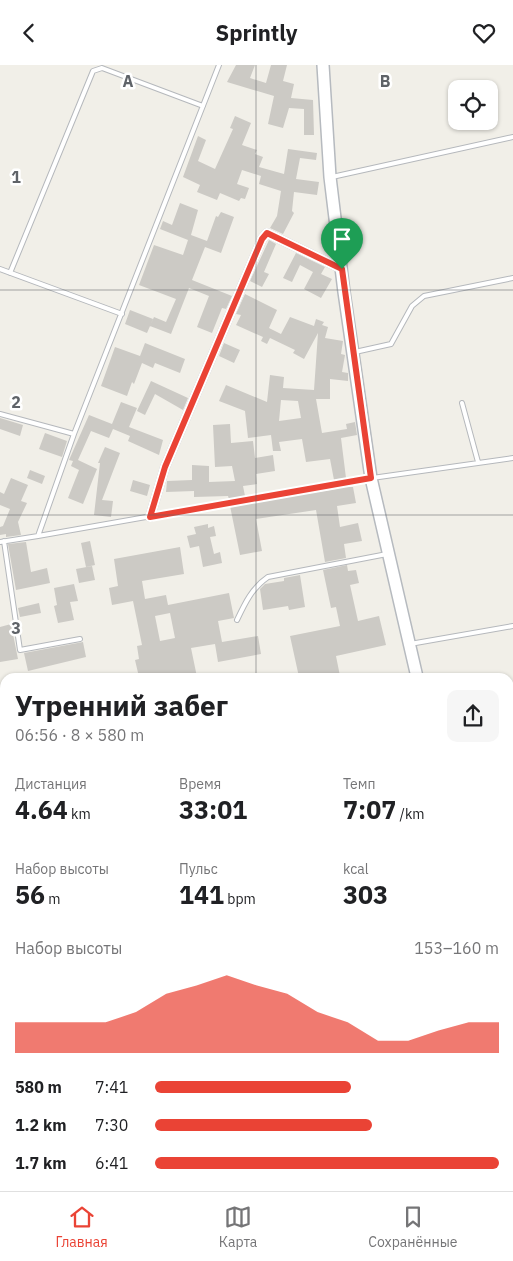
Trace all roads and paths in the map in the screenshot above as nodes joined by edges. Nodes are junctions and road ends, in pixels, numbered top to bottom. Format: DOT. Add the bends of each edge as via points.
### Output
graph roads {
  1 [pos="219,65"];
  2 [pos="322,65"];
  3 [pos="203,106"];
  4 [pos="513,137"];
  5 [pos="330,177"];
  6 [pos="0,269"];
  7 [pos="342,269"];
  8 [pos="10,273"];
  9 [pos="513,278"];
  10 [pos="122,314"];
  11 [pos="353,353"];
  12 [pos="462,403"];
  13 [pos="0,414"];
  14 [pos="74,434"];
  15 [pos="513,458"];
  16 [pos="478,462"];
  17 [pos="371,478"];
  18 [pos="150,517"];
  19 [pos="38,536"];
  20 [pos="2,542"];
  21 [pos="389,554"];
  22 [pos="236,620"];
  23 [pos="513,626"];
  24 [pos="80,639"];
  25 [pos="408,644"];
  26 [pos="416,673"];
  1 -- 3 [label="lane"];
  2 -- 5 [label="street"];
  3 -- 8 [label="lane" via="102,68 93,71"];
  3 -- 10 [label="lane"];
  4 -- 5 [label="lane"];
  5 -- 7 [label="street"];
  6 -- 8 [label="lane"];
  7 -- 11 [label="street"];
  7 -- 18 [label="street" via="267,233 262,239 165,467"];
  8 -- 10 [label="lane"];
  9 -- 11 [label="lane" via="424,296 412,306 391,344"];
  10 -- 14 [label="lane"];
  11 -- 17 [label="street"];
  12 -- 16 [label="lane"];
  13 -- 14 [label="lane"];
  14 -- 19 [label="lane"];
  15 -- 16 [label="lane"];
  16 -- 17 [label="lane"];
  17 -- 18 [label="lane"];
  17 -- 21 [label="street"];
  18 -- 19 [label="lane"];
  19 -- 20 [label="lane"];
  20 -- 24 [label="lane" via="20,649"];
  21 -- 22 [label="lane" via="268,577 249,596"];
  21 -- 25 [label="street"];
  23 -- 25 [label="lane"];
  25 -- 26 [label="street"];
}
